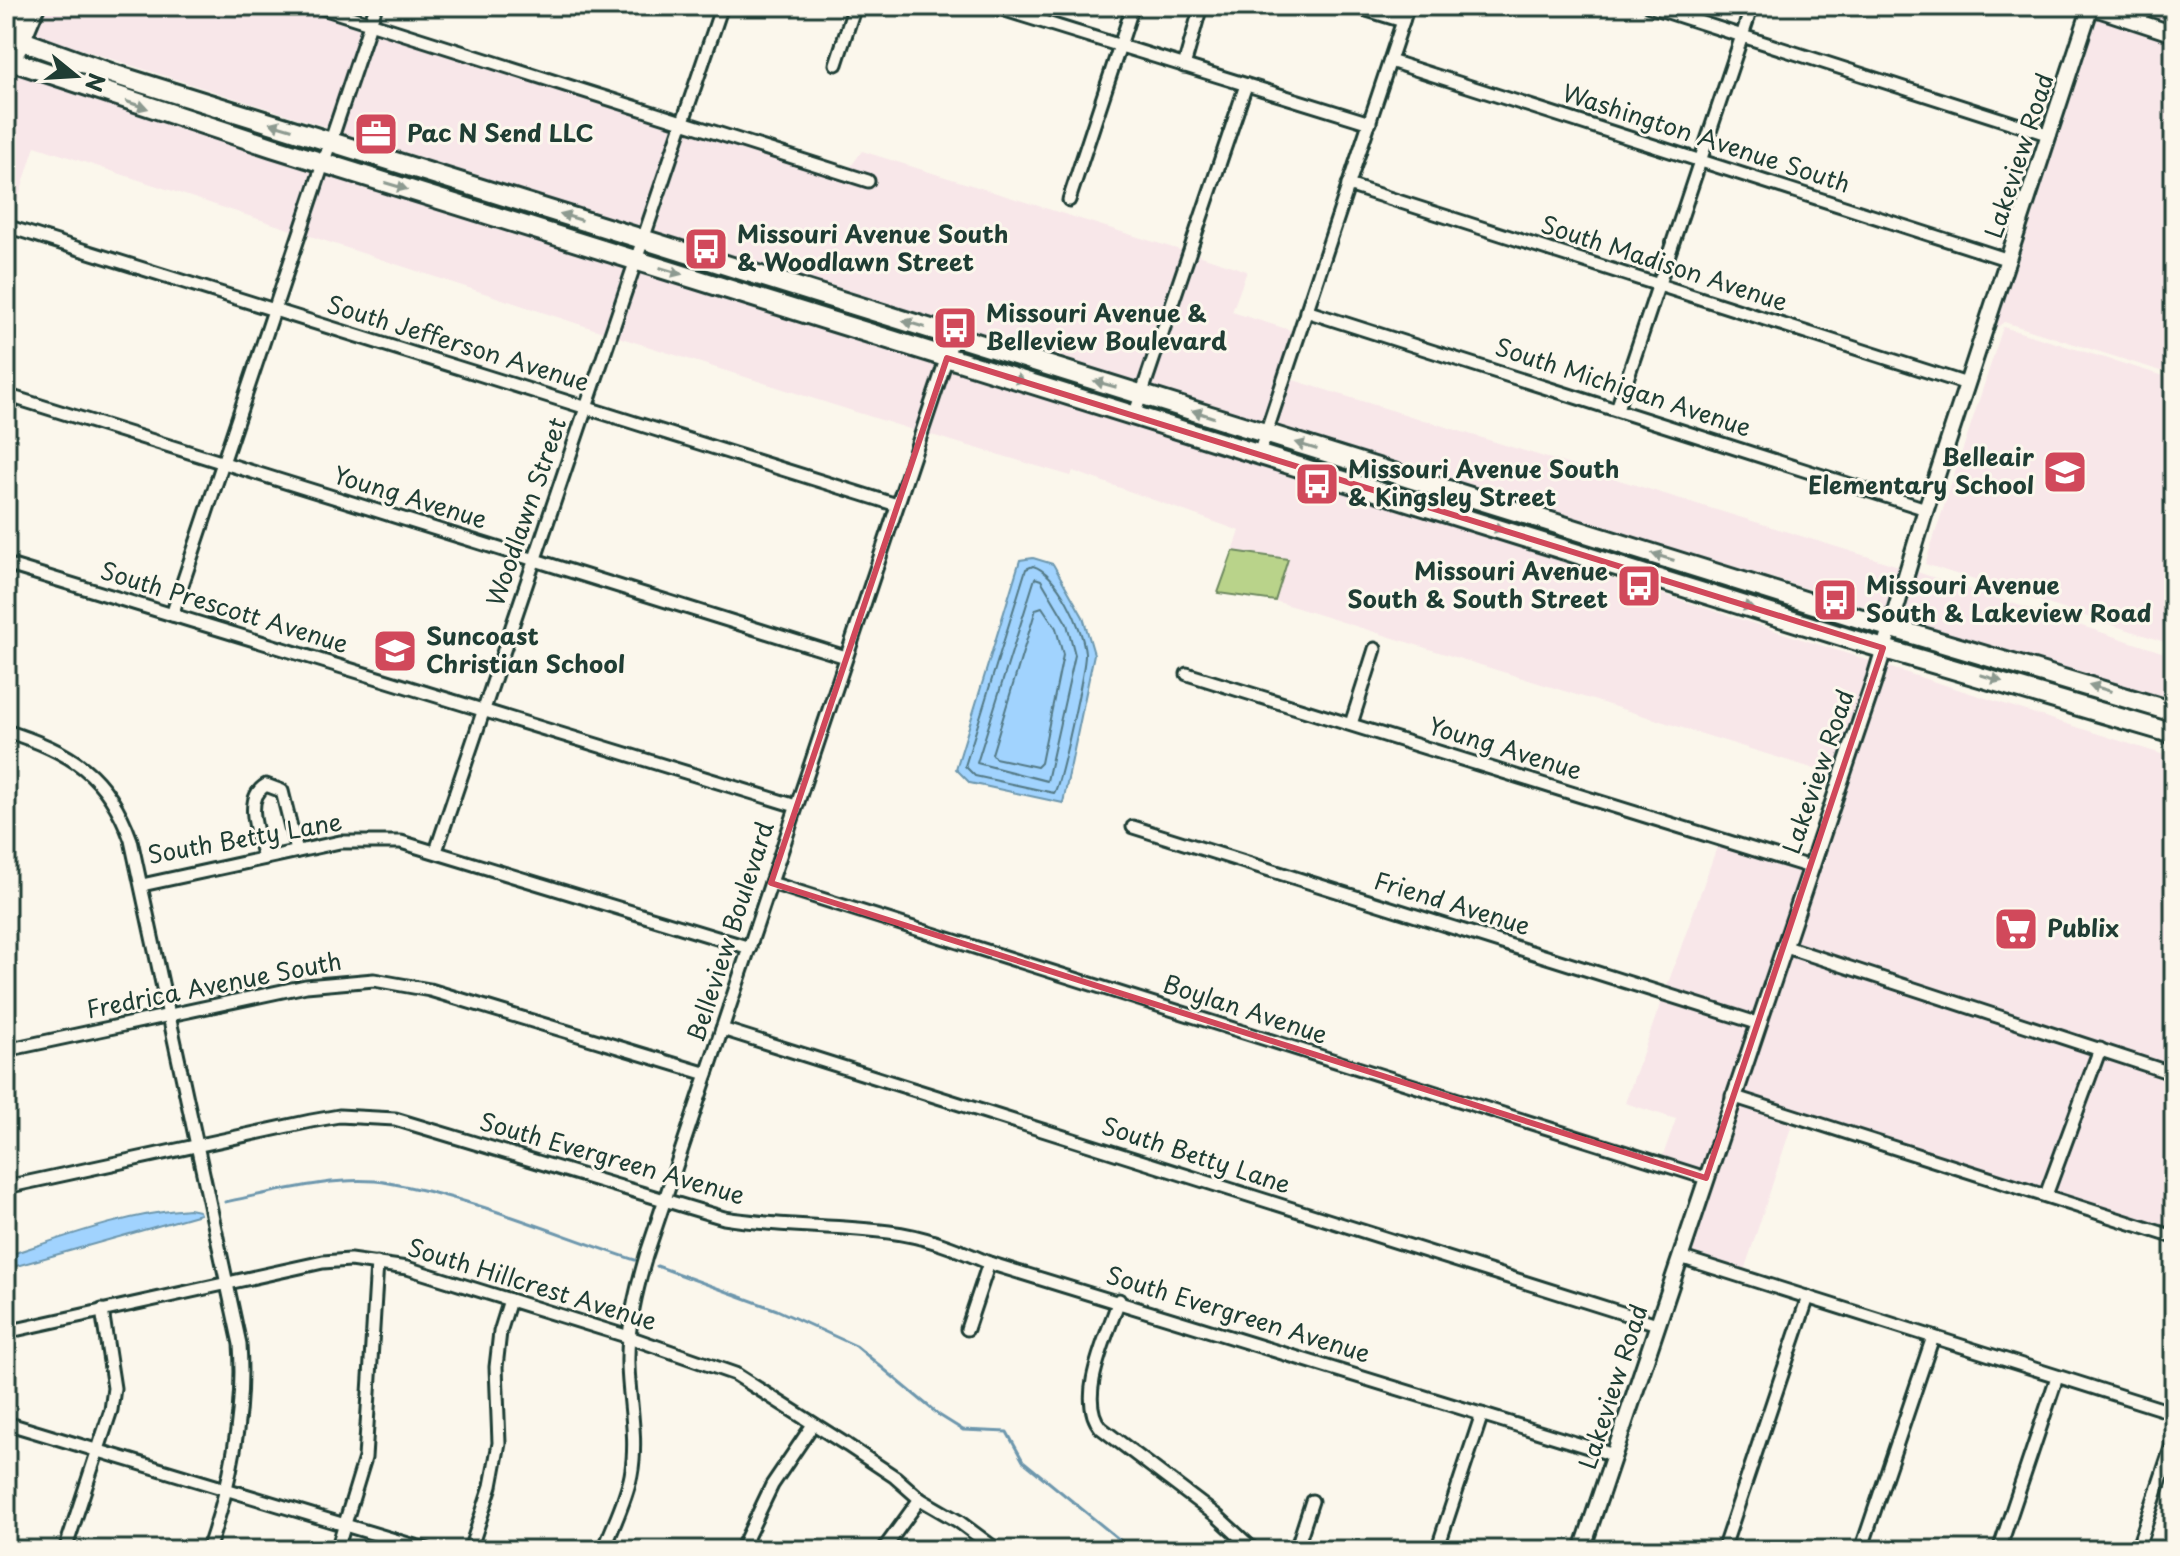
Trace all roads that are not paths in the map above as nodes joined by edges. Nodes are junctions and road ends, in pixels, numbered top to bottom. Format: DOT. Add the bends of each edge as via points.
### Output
graph roads {
  1 [pos="23,6"];
  2 [pos="36,6"];
  3 [pos="316,6"];
  4 [pos="376,6"];
  5 [pos="722,6"];
  6 [pos="855,6"];
  7 [pos="992,6"];
  8 [pos="1133,6"];
  9 [pos="1201,6"];
  10 [pos="1354,6"];
  11 [pos="1408,6"];
  12 [pos="1649,6"];
  13 [pos="1752,6"];
  14 [pos="2090,6"];
  15 [pos="1018,10"];
  16 [pos="1403,21"];
  17 [pos="370,23"];
  18 [pos="2174,34"];
  19 [pos="1742,36"];
  20 [pos="14,38"];
  21 [pos="1120,45"];
  22 [pos="1390,61"];
  23 [pos="836,64"];
  24 [pos="8,65"];
  25 [pos="1184,66"];
  26 [pos="1246,85"];
  27 [pos="1370,123"];
  28 [pos="684,124"];
  29 [pos="2050,135"];
  30 [pos="331,142"];
  31 [pos="1700,160"];
  32 [pos="321,163"];
  33 [pos="868,181"];
  34 [pos="1348,185"];
  35 [pos="1069,200"];
  36 [pos="6,226"];
  37 [pos="646,240"];
  38 [pos="634,260"];
  39 [pos="2009,260"];
  40 [pos="1659,285"];
  41 [pos="272,309"];
  42 [pos="1306,311"];
  43 [pos="954,336"];
  44 [pos="947,358"];
  45 [pos="1967,384"];
  46 [pos="1141,394"];
  47 [pos="6,395"];
  48 [pos="585,407"];
  49 [pos="1617,409"];
  50 [pos="1134,416"];
  51 [pos="1265,433"];
  52 [pos="1259,454"];
  53 [pos="221,463"];
  54 [pos="897,505"];
  55 [pos="1926,509"];
  56 [pos="534,560"];
  57 [pos="6,564"];
  58 [pos="172,615"];
  59 [pos="1890,626"];
  60 [pos="1883,648"];
  61 [pos="1375,649"];
  62 [pos="846,657"];
  63 [pos="1187,674"];
  64 [pos="483,710"];
  65 [pos="2174,712"];
  66 [pos="1351,724"];
  67 [pos="6,731"];
  68 [pos="2174,734"];
  69 [pos="796,806"];
  70 [pos="1133,827"];
  71 [pos="297,851"];
  72 [pos="436,851"];
  73 [pos="264,858"];
  74 [pos="1810,867"];
  75 [pos="771,883"];
  76 [pos="142,885"];
  77 [pos="1783,946"];
  78 [pos="750,948"];
  79 [pos="169,1016"];
  80 [pos="1757,1023"];
  81 [pos="722,1029"];
  82 [pos="2100,1049"];
  83 [pos="6,1050"];
  84 [pos="707,1074"];
  85 [pos="2174,1074"];
  86 [pos="1732,1096"];
  87 [pos="197,1146"];
  88 [pos="1706,1178"];
  89 [pos="6,1187"];
  90 [pos="2046,1195"];
  91 [pos="665,1200"];
  92 [pos="2174,1237"];
  93 [pos="1680,1257"];
  94 [pos="377,1263"];
  95 [pos="989,1263"];
  96 [pos="228,1283"];
  97 [pos="1808,1297"];
  98 [pos="510,1300"];
  99 [pos="1119,1300"];
  100 [pos="102,1310"];
  101 [pos="1657,1324"];
  102 [pos="967,1329"];
  103 [pos="6,1337"];
  104 [pos="629,1337"];
  105 [pos="1933,1337"];
  106 [pos="2057,1377"];
  107 [pos="2174,1413"];
  108 [pos="1482,1414"];
  109 [pos="6,1423"];
  110 [pos="812,1426"];
  111 [pos="2174,1439"];
  112 [pos="98,1452"];
  113 [pos="1614,1455"];
  114 [pos="227,1488"];
  115 [pos="920,1499"];
  116 [pos="1312,1501"];
  117 [pos="346,1525"];
  118 [pos="65,1550"];
  119 [pos="208,1550"];
  120 [pos="337,1550"];
  121 [pos="428,1550"];
  122 [pos="470,1550"];
  123 [pos="604,1550"];
  124 [pos="741,1550"];
  125 [pos="883,1550"];
  126 [pos="997,1550"];
  127 [pos="1254,1550"];
  128 [pos="1296,1550"];
  129 [pos="1437,1550"];
  130 [pos="1582,1550"];
  131 [pos="1723,1550"];
  132 [pos="1861,1550"];
  133 [pos="1999,1550"];
  134 [pos="2137,1550"];
  1 -- 20 [label="main road"];
  2 -- 20 [label="main road"];
  3 -- 17 [label="street"];
  4 -- 17 [label="street"];
  5 -- 28 [label="street, Woodlawn Street"];
  6 -- 23 [label="street"];
  7 -- 15 [label="street"];
  8 -- 21 [label="street"];
  9 -- 25 [label="street"];
  10 -- 16 [label="street"];
  11 -- 16 [label="street"];
  12 -- 19 [label="street"];
  13 -- 19 [label="street"];
  14 -- 18 [label="street"];
  14 -- 29 [label="street, Lakeview Road"];
  15 -- 21 [label="street"];
  16 -- 22 [label="street"];
  17 -- 28 [label="street"];
  17 -- 30 [label="street"];
  19 -- 29 [label="street"];
  19 -- 31 [label="street"];
  20 -- 24 [label="main road"];
  30 -- 20 [label="main road, one-way"];
  21 -- 25 [label="street"];
  21 -- 35 [label="street"];
  22 -- 27 [label="street"];
  22 -- 31 [label="street, Washington Avenue South"];
  24 -- 32 [label="main road, one-way"];
  25 -- 26 [label="street"];
  26 -- 27 [label="street"];
  26 -- 46 [label="street"];
  27 -- 34 [label="street"];
  28 -- 33 [label="street"];
  28 -- 37 [label="street, Woodlawn Street"];
  29 -- 39 [label="street, Lakeview Road"];
  30 -- 32 [label="street"];
  37 -- 30 [label="main road, one-way"];
  31 -- 39 [label="street, Washington Avenue South"];
  31 -- 40 [label="street"];
  32 -- 38 [label="main road, one-way"];
  32 -- 41 [label="street"];
  34 -- 40 [label="street, South Madison Avenue"];
  34 -- 42 [label="street"];
  36 -- 41 [label="street, South Jefferson Avenue"];
  37 -- 38 [label="street, Woodlawn Street"];
  43 -- 37 [label="main road, one-way"];
  38 -- 44 [label="main road, one-way"];
  38 -- 48 [label="street, Woodlawn Street"];
  39 -- 45 [label="street, Lakeview Road"];
  40 -- 45 [label="street, South Madison Avenue"];
  40 -- 49 [label="street"];
  41 -- 48 [label="street, South Jefferson Avenue"];
  41 -- 53 [label="street"];
  42 -- 49 [label="street, South Michigan Avenue"];
  42 -- 51 [label="street"];
  43 -- 44 [label="street, Belleview Boulevard"];
  46 -- 43 [label="main road, one-way"];
  44 -- 50 [label="main road, one-way"];
  44 -- 54 [label="street, Belleview Boulevard"];
  45 -- 55 [label="street, Lakeview Road"];
  46 -- 50 [label="street"];
  51 -- 46 [label="main road, one-way"];
  47 -- 53 [label="street, Young Avenue"];
  48 -- 54 [label="street, South Jefferson Avenue"];
  48 -- 56 [label="street, Woodlawn Street"];
  49 -- 55 [label="street, South Michigan Avenue"];
  50 -- 52 [label="main road"];
  51 -- 52 [label="street"];
  59 -- 51 [label="main road, one-way"];
  52 -- 60 [label="main road, one-way"];
  53 -- 56 [label="street, Young Avenue"];
  53 -- 58 [label="street"];
  54 -- 62 [label="street, Belleview Boulevard"];
  55 -- 59 [label="street, Lakeview Road"];
  56 -- 62 [label="street, Young Avenue"];
  56 -- 64 [label="street, Woodlawn Street"];
  57 -- 58 [label="street, South Prescott Avenue"];
  58 -- 64 [label="street, South Prescott Avenue"];
  59 -- 60 [label="street, Lakeview Road"];
  65 -- 59 [label="main road, one-way"];
  60 -- 68 [label="main road, one-way"];
  60 -- 74 [label="street, Lakeview Road"];
  61 -- 66 [label="street"];
  62 -- 69 [label="street, Belleview Boulevard"];
  63 -- 66 [label="street, Young Avenue"];
  64 -- 69 [label="street, South Prescott Avenue"];
  64 -- 72 [label="street, Woodlawn Street"];
  66 -- 74 [label="street, Young Avenue"];
  67 -- 76 [label="street, South Betty Lane" via="71,756 95,776 122,815"];
  69 -- 75 [label="street, Belleview Boulevard"];
  70 -- 80 [label="street, Friend Avenue"];
  71 -- 72 [label="street, South Betty Lane" via="373,840"];
  71 -- 73 [label="street, South Betty Lane"];
  71 -- 73 [label="street" via="286,799 276,786 266,785 252,804"];
  72 -- 78 [label="street, South Betty Lane"];
  73 -- 76 [label="street, South Betty Lane"];
  74 -- 77 [label="street, Lakeview Road"];
  75 -- 78 [label="street, Belleview Boulevard"];
  75 -- 88 [label="street, Boylan Avenue"];
  76 -- 79 [label="street"];
  77 -- 80 [label="street, Lakeview Road"];
  77 -- 82 [label="street"];
  78 -- 81 [label="street, Belleview Boulevard"];
  79 -- 83 [label="street, Fredrica Avenue South"];
  79 -- 84 [label="street, Fredrica Avenue South" via="306,986 374,980 430,990"];
  79 -- 87 [label="street"];
  80 -- 86 [label="street, Lakeview Road"];
  81 -- 84 [label="street, Belleview Boulevard"];
  81 -- 101 [label="street, South Betty Lane"];
  82 -- 85 [label="street"];
  82 -- 90 [label="street"];
  84 -- 91 [label="street, Belleview Boulevard"];
  86 -- 88 [label="street, Lakeview Road"];
  86 -- 90 [label="street"];
  87 -- 89 [label="street, South Evergreen Avenue"];
  87 -- 91 [label="street, South Evergreen Avenue" via="339,1116 395,1119"];
  87 -- 96 [label="street"];
  88 -- 93 [label="street, Lakeview Road"];
  90 -- 92 [label="street"];
  91 -- 95 [label="street, South Evergreen Avenue" via="724,1218 780,1227 891,1232 931,1240"];
  91 -- 104 [label="street, Belleview Boulevard" via="635,1297"];
  93 -- 97 [label="street"];
  93 -- 101 [label="street, Lakeview Road"];
  94 -- 96 [label="street, South Hillcrest Avenue" via="323,1262"];
  94 -- 98 [label="street, South Hillcrest Avenue"];
  94 -- 117 [label="street" via="365,1458"];
  95 -- 99 [label="street, South Evergreen Avenue"];
  95 -- 102 [label="street"];
  96 -- 100 [label="street, South Hillcrest Avenue"];
  96 -- 114 [label="street" via="243,1383"];
  97 -- 105 [label="street"];
  97 -- 131 [label="street"];
  98 -- 104 [label="street, South Hillcrest Avenue"];
  98 -- 122 [label="street" via="496,1367 499,1443"];
  99 -- 108 [label="street, South Evergreen Avenue"];
  99 -- 127 [label="street" via="1090,1393 1091,1414 1101,1428"];
  100 -- 103 [label="street, South Hillcrest Avenue" via="15,1330"];
  100 -- 112 [label="street" via="114,1388"];
  101 -- 113 [label="street, Lakeview Road"];
  104 -- 110 [label="street, South Hillcrest Avenue" via="735,1374"];
  104 -- 123 [label="street, Belleview Boulevard" via="631,1473"];
  105 -- 106 [label="street"];
  105 -- 132 [label="street"];
  106 -- 107 [label="street"];
  106 -- 133 [label="street"];
  108 -- 113 [label="street, South Evergreen Avenue"];
  108 -- 129 [label="street"];
  109 -- 112 [label="street"];
  110 -- 115 [label="street, South Hillcrest Avenue" via="883,1469"];
  110 -- 124 [label="street" via="772,1485"];
  111 -- 134 [label="street"];
  112 -- 114 [label="street"];
  112 -- 118 [label="street"];
  113 -- 130 [label="street, Lakeview Road"];
  114 -- 117 [label="street"];
  114 -- 119 [label="street"];
  115 -- 125 [label="street"];
  115 -- 126 [label="street, South Hillcrest Avenue"];
  116 -- 128 [label="street"];
  117 -- 120 [label="street"];
  117 -- 121 [label="street"];
}
